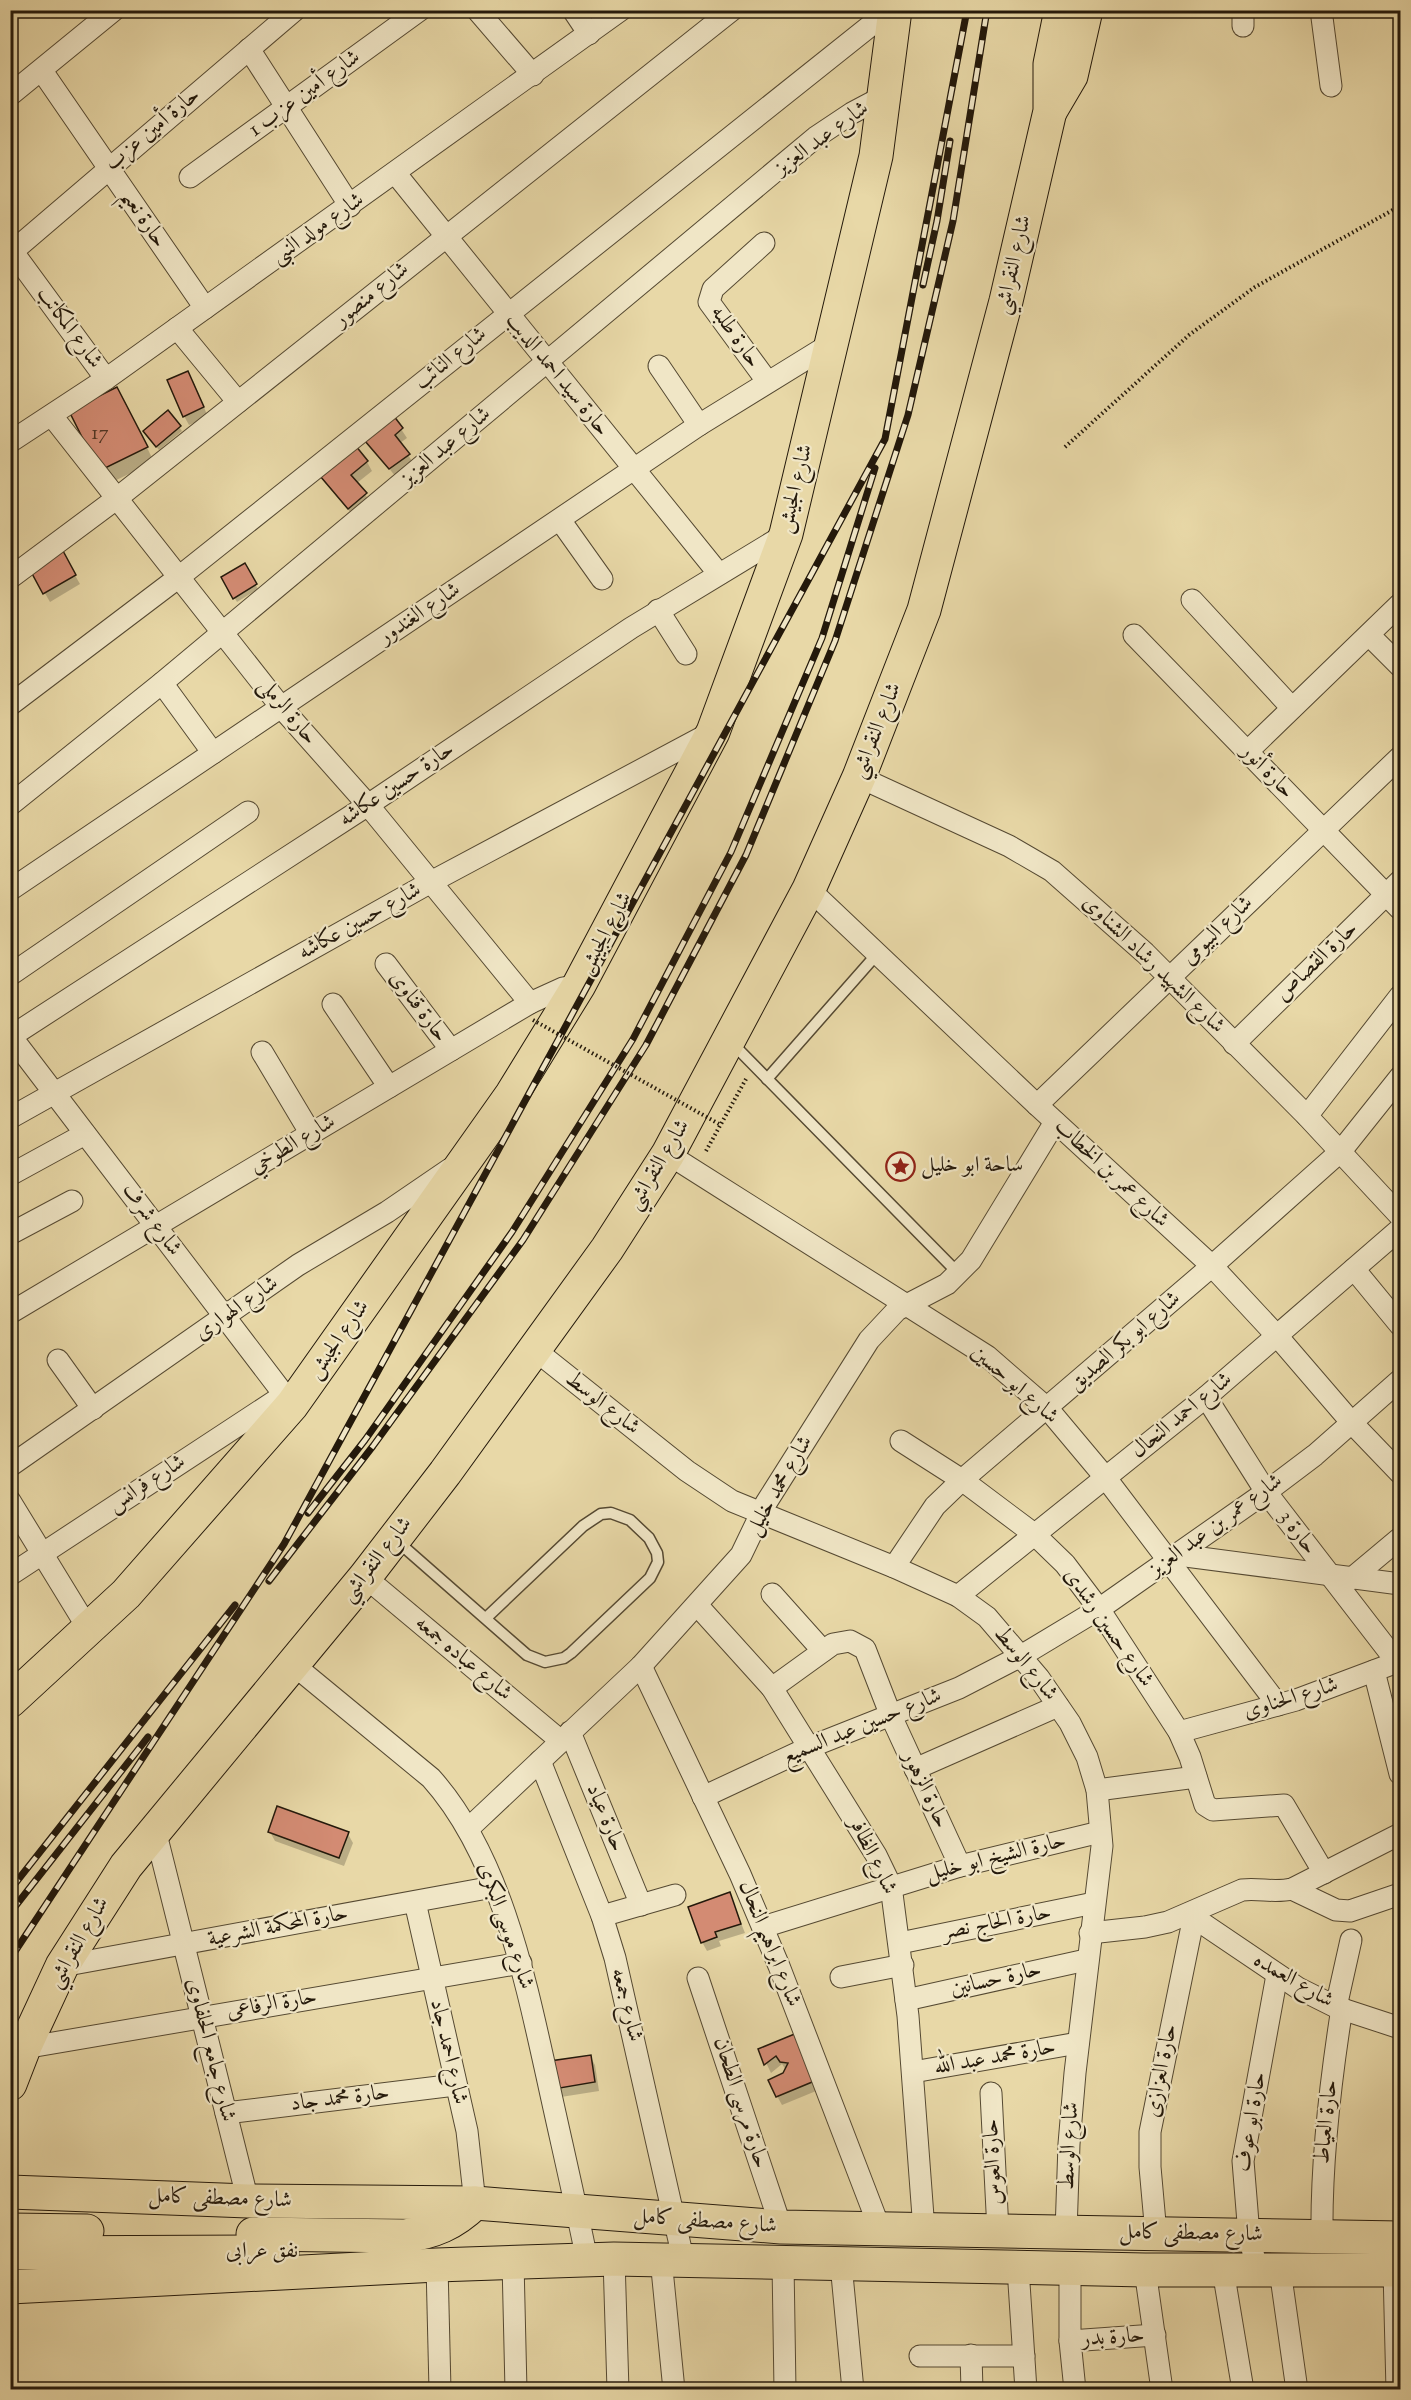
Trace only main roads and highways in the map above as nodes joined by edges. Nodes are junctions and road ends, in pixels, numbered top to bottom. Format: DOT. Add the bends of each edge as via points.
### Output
graph roads {
  1 [pos="896,10"];
  2 [pos="1060,10"];
  3 [pos="1086,10"];
  4 [pos="1050,111"];
  5 [pos="10,1701"];
  6 [pos="10,2084"];
  7 [pos="10,2192"];
  8 [pos="475,2203"];
  9 [pos="10,2230"];
  10 [pos="1401,2238"];
  11 [pos="10,2253"];
  12 [pos="513,2262"];
  13 [pos="1397,2270"];
  14 [pos="10,2288"];
  1 -- 5 [label="main road, شارع الجيش" via="886,95 862,219 786,534 713,732 579,985 468,1157 288,1400 126,1594"];
  2 -- 4 [label="main road, شارع النقراشي" via="1050,64"];
  3 -- 4 [label="main road, شارع النقراشي" via="1071,76"];
  4 -- 6 [label="main road, شارع النقراشي" via="1006,301 924,610 859,777 809,889 730,1041 668,1154 535,1350 365,1577 126,1866 62,1966"];
  7 -- 8 [label="main road, شارع مصطفى كامل" via="248,2201"];
  8 -- 9 [label="main road, نفق عرابى" via="448,2225 404,2236"];
  8 -- 10 [label="main road, شارع مصطفى كامل" via="781,2228"];
  11 -- 12 [label="main road, نفق عرابى" via="419,2252"];
  12 -- 13 [label="main road, شارع مصطفى كامل" via="672,2258 1145,2271"];
  12 -- 14 [label="main road, شارع مصطفى كامل"];
}
